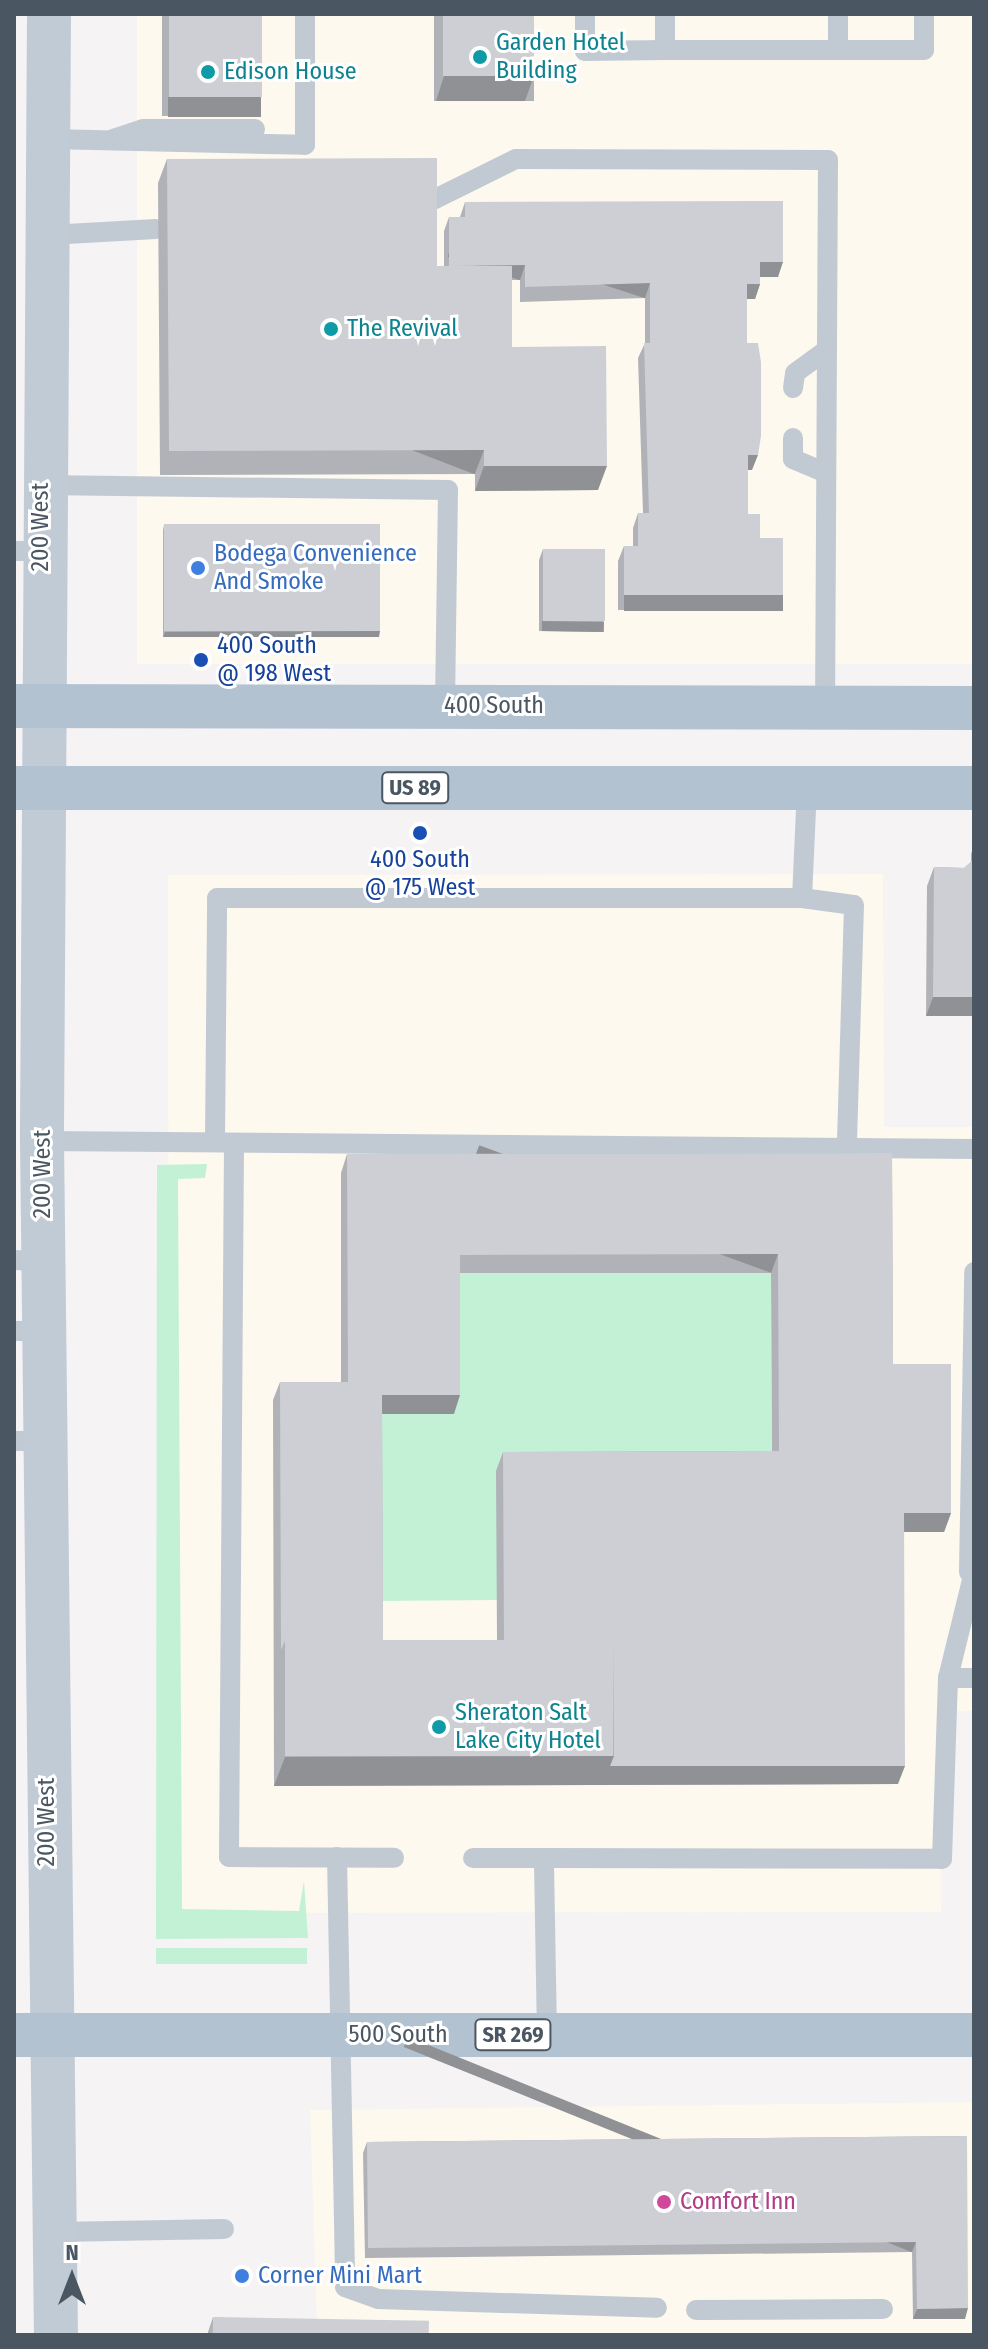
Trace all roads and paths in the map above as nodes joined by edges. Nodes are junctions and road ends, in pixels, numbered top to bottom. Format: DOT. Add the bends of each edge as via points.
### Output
graph roads {
  1 [pos="49,14"];
  2 [pos="305,14"];
  3 [pos="585,14"];
  4 [pos="665,14"];
  5 [pos="838,14"];
  6 [pos="924,14"];
  7 [pos="838,48"];
  8 [pos="665,50"];
  9 [pos="255,129"];
  10 [pos="49,139"];
  11 [pos="111,139"];
  12 [pos="431,201"];
  13 [pos="156,229"];
  14 [pos="49,235"];
  15 [pos="827,350"];
  16 [pos="793,388"];
  17 [pos="793,438"];
  18 [pos="826,473"];
  19 [pos="41,485"];
  20 [pos="28,551"];
  21 [pos="29,706"];
  22 [pos="445,706"];
  23 [pos="825,707"];
  24 [pos="974,708"];
  25 [pos="30,788"];
  26 [pos="807,788"];
  27 [pos="974,788"];
  28 [pos="802,898"];
  29 [pos="29,1015"];
  30 [pos="33,1117"];
  31 [pos="225,1142"];
  32 [pos="847,1148"];
  33 [pos="974,1149"];
  34 [pos="28,1261"];
  35 [pos="974,1272"];
  36 [pos="29,1331"];
  37 [pos="29,1441"];
  38 [pos="972,1572"];
  39 [pos="948,1678"];
  40 [pos="974,1678"];
  41 [pos="337,1857"];
  42 [pos="394,1858"];
  43 [pos="473,1858"];
  44 [pos="544,1858"];
  45 [pos="33,2035"];
  46 [pos="340,2035"];
  47 [pos="547,2035"];
  48 [pos="974,2035"];
  49 [pos="224,2229"];
  50 [pos="56,2232"];
  51 [pos="657,2308"];
  52 [pos="883,2309"];
  53 [pos="696,2310"];
  54 [pos="56,2335"];
  1 -- 10 [label="street, 200 West"];
  2 -- 11 [label="lane" via="305,145"];
  3 -- 8 [label="lane" via="585,51"];
  4 -- 8 [label="lane"];
  5 -- 7 [label="lane"];
  6 -- 7 [label="lane" via="924,50"];
  7 -- 8 [label="lane"];
  9 -- 11 [label="lane" via="143,129"];
  10 -- 11 [label="lane"];
  10 -- 14 [label="street, 200 West"];
  12 -- 15 [label="lane" via="516,159 828,160"];
  13 -- 14 [label="lane"];
  14 -- 19 [label="street, 200 West"];
  15 -- 16 [label="lane" via="795,373"];
  15 -- 18 [label="lane"];
  17 -- 18 [label="lane" via="793,459"];
  18 -- 23 [label="lane"];
  19 -- 20 [label="street, 200 West"];
  19 -- 22 [label="lane" via="448,490"];
  20 -- 21 [label="street, 200 West"];
  21 -- 22 [label="main road, 400 South"];
  21 -- 25 [label="street, 200 West"];
  22 -- 23 [label="main road, 400 South"];
  23 -- 24 [label="main road, 400 South"];
  25 -- 26 [label="main road, US 89"];
  25 -- 29 [label="street, 200 West"];
  26 -- 27 [label="main road, US 89"];
  26 -- 28 [label="lane"];
  28 -- 31 [label="lane" via="217,898"];
  28 -- 32 [label="lane" via="854,905"];
  29 -- 30 [label="street, 200 West"];
  30 -- 31 [label="lane"];
  30 -- 34 [label="street, 200 West"];
  31 -- 32 [label="lane"];
  31 -- 41 [label="lane" via="229,1857"];
  32 -- 33 [label="lane"];
  34 -- 36 [label="street, 200 West"];
  35 -- 38 [label="lane"];
  36 -- 37 [label="street, 200 West"];
  37 -- 45 [label="street, 200 West"];
  38 -- 39 [label="lane"];
  39 -- 40 [label="lane"];
  39 -- 44 [label="lane" via="942,1859"];
  41 -- 42 [label="lane"];
  41 -- 46 [label="lane"];
  43 -- 44 [label="lane"];
  44 -- 47 [label="lane"];
  45 -- 46 [label="main road, 500 South / SR 269"];
  45 -- 50 [label="street, 200 West"];
  46 -- 47 [label="main road, 500 South / SR 269"];
  46 -- 51 [label="lane" via="342,2279 351,2292 392,2300"];
  47 -- 48 [label="main road, 500 South / SR 269"];
  49 -- 50 [label="lane"];
  50 -- 54 [label="street, 200 West"];
  52 -- 53 [label="lane"];
}
